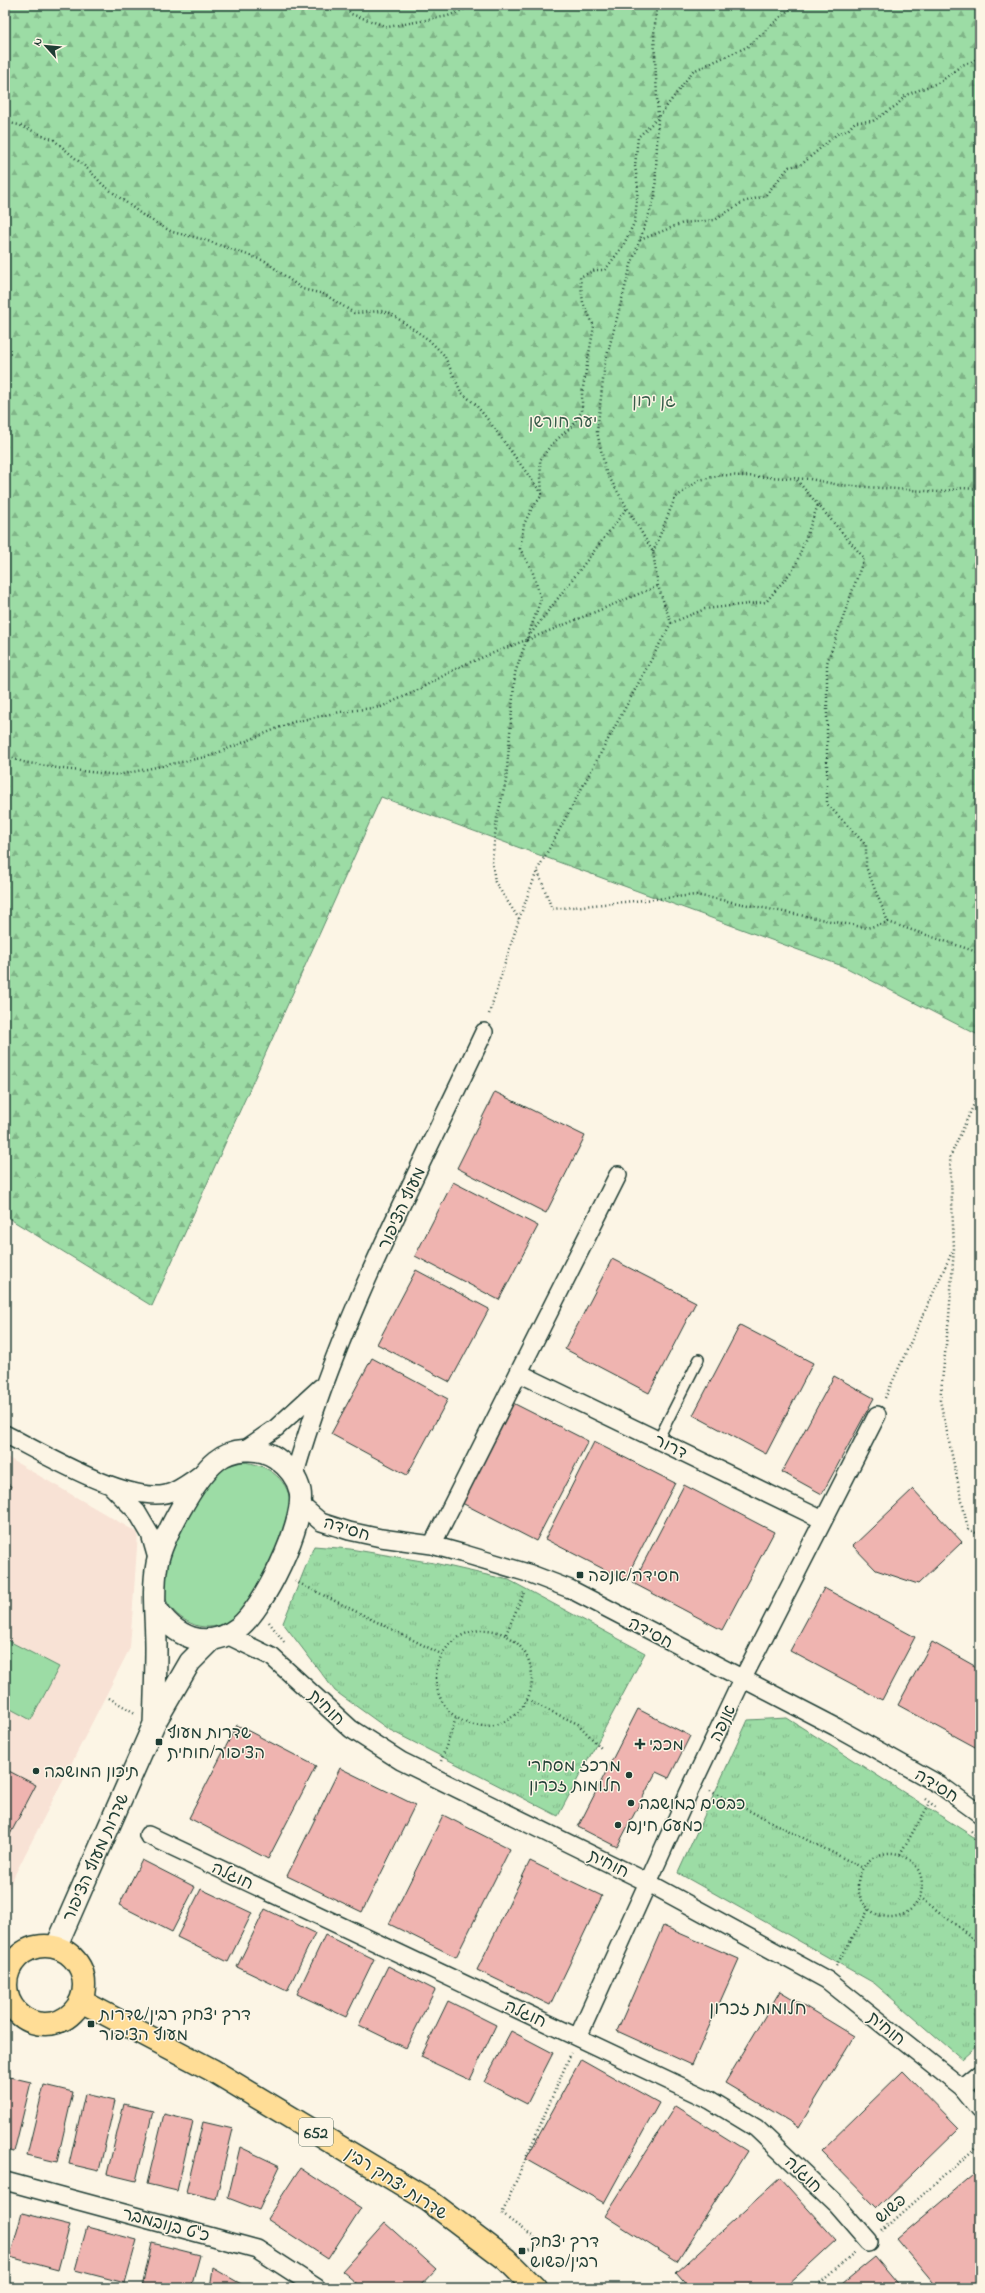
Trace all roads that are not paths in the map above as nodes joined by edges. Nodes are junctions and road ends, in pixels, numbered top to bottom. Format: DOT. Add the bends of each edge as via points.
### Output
graph roads {
  1 [pos="484,1032"];
  2 [pos="618,1175"];
  3 [pos="699,1359"];
  4 [pos="519,1372"];
  5 [pos="322,1386"];
  6 [pos="878,1414"];
  7 [pos="5,1434"];
  8 [pos="658,1440"];
  9 [pos="244,1450"];
  10 [pos="206,1471"];
  11 [pos="294,1477"];
  12 [pos="112,1487"];
  13 [pos="301,1505"];
  14 [pos="823,1520"];
  15 [pos="432,1545"];
  16 [pos="158,1562"];
  17 [pos="155,1606"];
  18 [pos="220,1637"];
  19 [pos="742,1680"];
  20 [pos="154,1724"];
  21 [pos="980,1814"];
  22 [pos="148,1834"];
  23 [pos="647,1882"];
  24 [pos="56,1947"];
  25 [pos="5,1981"];
  26 [pos="80,2002"];
  27 [pos="578,2038"];
  28 [pos="980,2073"];
  29 [pos="962,2088"];
  30 [pos="980,2110"];
  31 [pos="5,2181"];
  32 [pos="868,2242"];
  33 [pos="317,2288"];
  34 [pos="535,2288"];
  1 -- 5 [label="street, מעוף הציפור" via="379,1256"];
  2 -- 4 [label="street"];
  3 -- 8 [label="lane"];
  4 -- 8 [label="street, דרור"];
  4 -- 15 [label="street"];
  5 -- 9 [label="street, מעוף הציפור" via="276,1428"];
  5 -- 11 [label="street, מעוף הציפור"];
  6 -- 14 [label="street, אנפה"];
  7 -- 12 [label="street"];
  8 -- 14 [label="street, דרור"];
  9 -- 10 [label="street, שדרות מעוף הציפור" via="216,1461"];
  9 -- 11 [label="street" via="259,1451 273,1456 285,1465"];
  10 -- 12 [label="street" via="167,1494 144,1495"];
  10 -- 16 [label="street, שדרות מעוף הציפור" via="184,1504"];
  11 -- 13 [label="street" via="300,1491"];
  12 -- 16 [label="street" via="137,1512 150,1534"];
  13 -- 15 [label="street, חסידה" via="321,1522 381,1538"];
  13 -- 18 [label="street, שדרות מעוף הציפור" via="287,1552 278,1572 240,1627"];
  14 -- 19 [label="street, אנפה"];
  15 -- 19 [label="street, חסידה" via="531,1574 570,1589"];
  16 -- 17 [label="street, שדרות מעוף הציפור" via="154,1590"];
  17 -- 18 [label="street" via="164,1621 178,1633 195,1639"];
  17 -- 20 [label="street, שדרות מעוף הציפור"];
  18 -- 20 [label="street, שדרות מעוף הציפור" via="190,1662"];
  18 -- 23 [label="street, חוחית" via="272,1657 351,1729 401,1761"];
  19 -- 21 [label="street, חסידה" via="836,1727 940,1785"];
  19 -- 23 [label="street, אנפה"];
  20 -- 24 [label="street, שדרות מעוף הציפור"];
  22 -- 27 [label="street, חוגלה"];
  23 -- 27 [label="street, אנפה"];
  23 -- 29 [label="street, חוחית" via="827,1980"];
  24 -- 25 [label="main road" via="36,1947 18,1956 10,1967"];
  24 -- 26 [label="main road" via="68,1953 77,1962 83,1975 84,1988"];
  25 -- 26 [label="main road" via="10,2004 28,2021 52,2024 64,2020 74,2012"];
  26 -- 34 [label="main road, שדרות יצחק רבין / 652" via="212,2070 428,2200 506,2259"];
  27 -- 32 [label="street, חוגלה" via="710,2100 756,2128 836,2204"];
  28 -- 29 [label="street"];
  29 -- 30 [label="street, חוחית"];
  31 -- 33 [label="street, כ\"ט בנובמבר" via="257,2249"];
}
